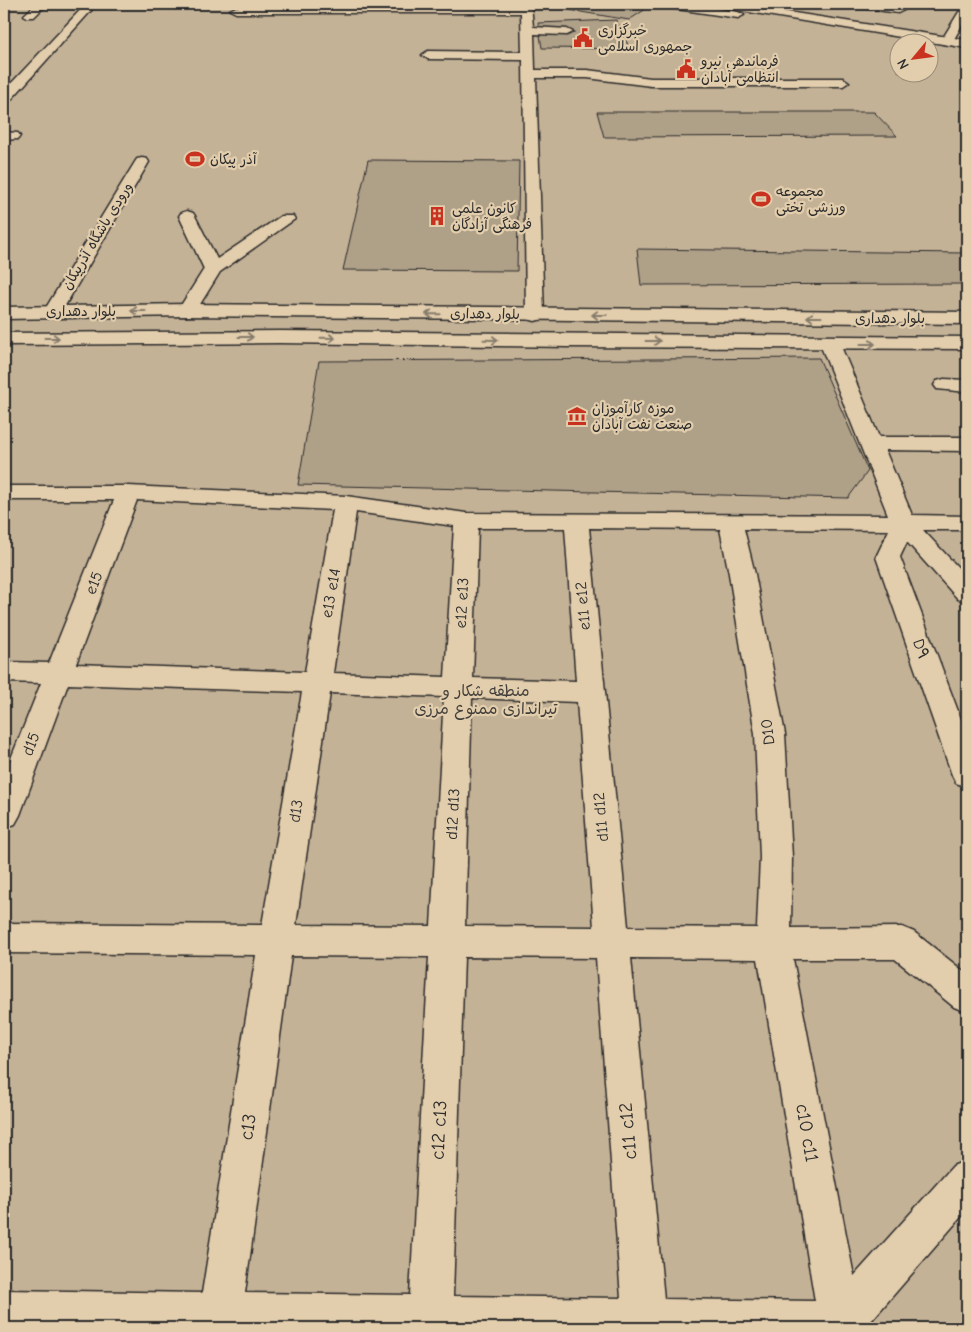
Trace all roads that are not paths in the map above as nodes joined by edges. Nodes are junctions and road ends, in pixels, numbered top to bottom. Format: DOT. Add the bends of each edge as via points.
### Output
graph roads {
  1 [pos="42,4"];
  2 [pos="92,4"];
  3 [pos="662,4"];
  4 [pos="718,4"];
  5 [pos="784,4"];
  6 [pos="855,4"];
  7 [pos="526,7"];
  8 [pos="901,7"];
  9 [pos="967,7"];
  10 [pos="236,10"];
  11 [pos="739,11"];
  12 [pos="770,15"];
  13 [pos="30,16"];
  14 [pos="528,30"];
  15 [pos="881,30"];
  16 [pos="567,32"];
  17 [pos="888,39"];
  18 [pos="946,41"];
  19 [pos="967,44"];
  20 [pos="938,49"];
  21 [pos="967,53"];
  22 [pos="428,55"];
  23 [pos="528,56"];
  24 [pos="529,74"];
  25 [pos="843,82"];
  26 [pos="4,99"];
  27 [pos="142,162"];
  28 [pos="187,216"];
  29 [pos="287,219"];
  30 [pos="213,269"];
  31 [pos="187,310"];
  32 [pos="53,311"];
  33 [pos="224,311"];
  34 [pos="284,312"];
  35 [pos="4,313"];
  36 [pos="535,315"];
  37 [pos="967,318"];
  38 [pos="213,337"];
  39 [pos="280,337"];
  40 [pos="4,339"];
  41 [pos="967,343"];
  42 [pos="830,344"];
  43 [pos="944,386"];
  44 [pos="967,386"];
  45 [pos="870,443"];
  46 [pos="967,444"];
  47 [pos="4,492"];
  48 [pos="128,493"];
  49 [pos="346,503"];
  50 [pos="466,520"];
  51 [pos="576,520"];
  52 [pos="730,522"];
  53 [pos="967,523"];
  54 [pos="904,524"];
  55 [pos="967,593"];
  56 [pos="4,672"];
  57 [pos="59,672"];
  58 [pos="316,682"];
  59 [pos="458,687"];
  60 [pos="591,692"];
  61 [pos="967,775"];
  62 [pos="4,815"];
  63 [pos="4,938"];
  64 [pos="276,940"];
  65 [pos="447,942"];
  66 [pos="612,943"];
  67 [pos="773,944"];
  68 [pos="967,994"];
  69 [pos="967,1180"];
  70 [pos="6,1317"];
  71 [pos="219,1321"];
  72 [pos="430,1323"];
  73 [pos="644,1324"];
  74 [pos="841,1325"];
  1 -- 13 [label="street"];
  2 -- 26 [label="street"];
  3 -- 11 [label="street"];
  4 -- 11 [label="street"];
  5 -- 12 [label="street"];
  6 -- 8 [label="street"];
  7 -- 10 [label="street"];
  7 -- 14 [label="street"];
  8 -- 15 [label="street"];
  9 -- 18 [label="street"];
  11 -- 12 [label="street"];
  12 -- 15 [label="street"];
  12 -- 17 [label="street"];
  14 -- 16 [label="street"];
  14 -- 23 [label="street"];
  15 -- 18 [label="street"];
  18 -- 19 [label="street"];
  20 -- 21 [label="street"];
  22 -- 23 [label="street"];
  23 -- 24 [label="street"];
  24 -- 25 [label="street" via="587,74 651,82"];
  24 -- 36 [label="street"];
  27 -- 32 [label="street, ورودی باشگاه آذرپیکان"];
  28 -- 30 [label="street"];
  29 -- 30 [label="street"];
  30 -- 31 [label="street"];
  31 -- 32 [label="street, بلوار دهداری, one-way"];
  31 -- 33 [label="street, بلوار دهداری"];
  32 -- 35 [label="street, بلوار دهداری"];
  33 -- 34 [label="street, بلوار دهداری"];
  33 -- 38 [label="street"];
  36 -- 34 [label="street, بلوار دهداری, one-way"];
  34 -- 39 [label="street"];
  37 -- 36 [label="street, بلوار دهداری, one-way"];
  38 -- 39 [label="street, بلوار دهداری, one-way"];
  40 -- 38 [label="street, بلوار دهداری, one-way"];
  39 -- 42 [label="street, بلوار دهداری, one-way"];
  42 -- 41 [label="street, بلوار دهداری, one-way"];
  42 -- 45 [label="street"];
  43 -- 44 [label="street"];
  45 -- 46 [label="street"];
  45 -- 54 [label="street"];
  47 -- 48 [label="street"];
  48 -- 49 [label="street"];
  48 -- 57 [label="street, e15"];
  49 -- 50 [label="street"];
  49 -- 58 [label="street, e13 e14"];
  50 -- 51 [label="street"];
  50 -- 59 [label="street, e12 e13"];
  51 -- 52 [label="street"];
  51 -- 60 [label="street, e11 e12"];
  52 -- 54 [label="street"];
  52 -- 67 [label="street, D10" via="770,734 776,857"];
  53 -- 54 [label="street"];
  54 -- 55 [label="street"];
  54 -- 61 [label="street, D۹" via="888,557"];
  56 -- 57 [label="street"];
  57 -- 58 [label="street"];
  57 -- 62 [label="street, d15"];
  58 -- 59 [label="street"];
  58 -- 64 [label="street, d13"];
  59 -- 60 [label="street"];
  59 -- 65 [label="street, d12 d13"];
  60 -- 66 [label="street, d11 d12"];
  63 -- 64 [label="street"];
  64 -- 65 [label="street"];
  64 -- 71 [label="street, c13"];
  65 -- 66 [label="street"];
  65 -- 72 [label="street, c12 c13"];
  66 -- 67 [label="street"];
  66 -- 73 [label="street, c11 c12"];
  67 -- 68 [label="street" via="902,944"];
  67 -- 74 [label="street, c10 c11"];
  69 -- 74 [label="street"];
  70 -- 71 [label="street"];
  71 -- 72 [label="street"];
  72 -- 73 [label="street"];
  73 -- 74 [label="street"];
}
